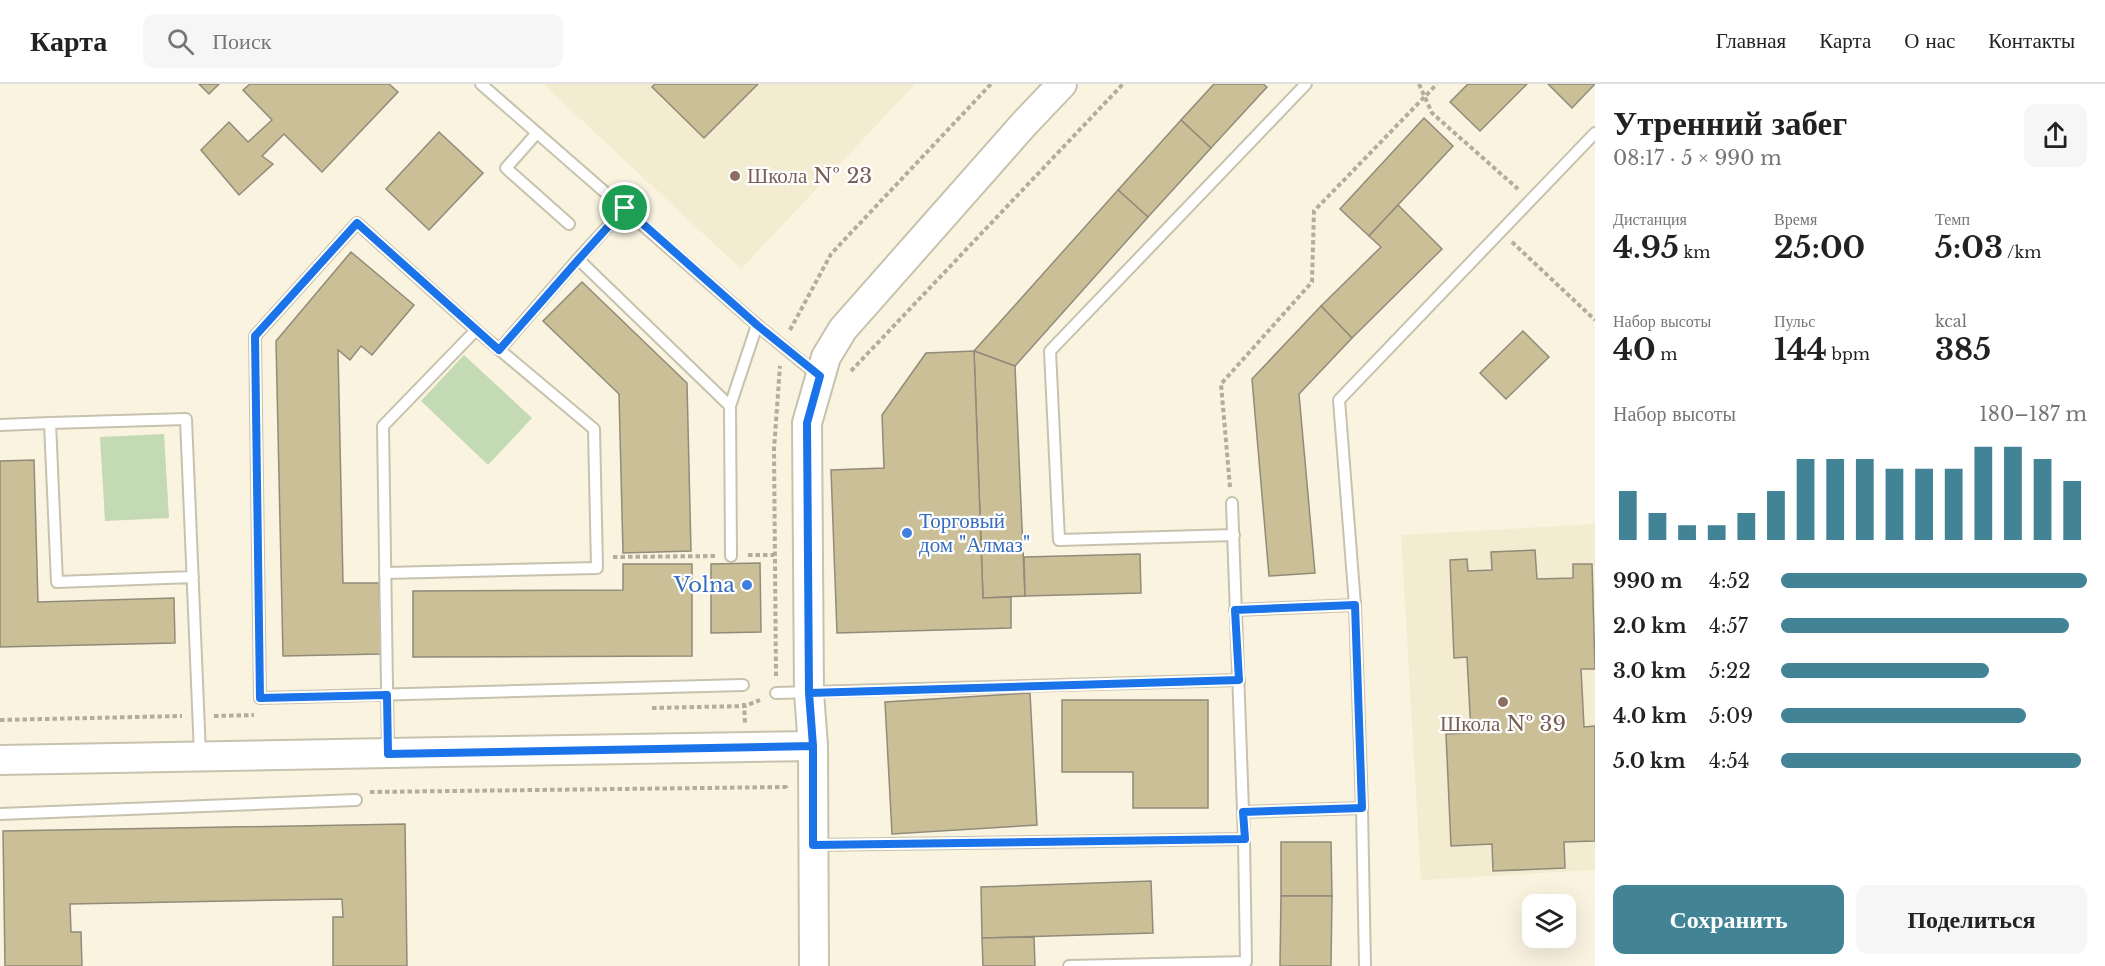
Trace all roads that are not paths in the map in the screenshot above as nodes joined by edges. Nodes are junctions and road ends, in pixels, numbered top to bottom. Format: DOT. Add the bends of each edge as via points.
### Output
graph roads {
  1 [pos="481,84"];
  2 [pos="1062,84"];
  3 [pos="1306,84"];
  4 [pos="1595,133"];
  5 [pos="536,134"];
  6 [pos="625,208"];
  7 [pos="569,224"];
  8 [pos="578,260"];
  9 [pos="757,325"];
  10 [pos="476,330"];
  11 [pos="499,350"];
  12 [pos="832,376"];
  13 [pos="730,406"];
  14 [pos="50,423"];
  15 [pos="0,425"];
  16 [pos="1232,503"];
  17 [pos="1234,535"];
  18 [pos="731,556"];
  19 [pos="386,573"];
  20 [pos="193,577"];
  21 [pos="1355,605"];
  22 [pos="1235,610"];
  23 [pos="1239,680"];
  24 [pos="743,685"];
  25 [pos="776,693"];
  26 [pos="809,693"];
  27 [pos="387,695"];
  28 [pos="813,746"];
  29 [pos="388,754"];
  30 [pos="200,755"];
  31 [pos="0,760"];
  32 [pos="356,800"];
  33 [pos="1362,808"];
  34 [pos="1243,812"];
  35 [pos="0,814"];
  36 [pos="1245,839"];
  37 [pos="813,845"];
  38 [pos="814,966"];
  39 [pos="1069,966"];
  40 [pos="1365,966"];
  1 -- 5 [label="lane"];
  2 -- 12 [label="street" via="843,328 826,357"];
  3 -- 17 [label="lane" via="1050,351 1059,540"];
  4 -- 21 [label="lane" via="1339,400"];
  5 -- 6 [label="lane"];
  5 -- 7 [label="lane" via="506,168"];
  6 -- 8 [label="lane"];
  6 -- 9 [label="lane"];
  8 -- 11 [label="lane"];
  8 -- 13 [label="lane"];
  9 -- 12 [label="lane"];
  9 -- 13 [label="lane"];
  10 -- 11 [label="lane"];
  10 -- 19 [label="lane" via="383,426"];
  10 -- 27 [label="lane" via="357,223 255,336 260,698"];
  11 -- 19 [label="lane" via="594,429 597,568"];
  12 -- 26 [label="street" via="807,423"];
  13 -- 18 [label="lane"];
  14 -- 15 [label="lane"];
  14 -- 20 [label="lane" via="186,419"];
  14 -- 20 [label="lane" via="57,582"];
  16 -- 17 [label="lane"];
  17 -- 22 [label="lane"];
  19 -- 27 [label="lane"];
  20 -- 30 [label="lane"];
  21 -- 22 [label="lane"];
  21 -- 33 [label="lane"];
  22 -- 23 [label="lane"];
  23 -- 26 [label="lane"];
  23 -- 34 [label="lane"];
  24 -- 27 [label="lane"];
  25 -- 26 [label="lane"];
  26 -- 28 [label="street"];
  27 -- 29 [label="lane"];
  28 -- 29 [label="street"];
  28 -- 37 [label="street"];
  29 -- 30 [label="street"];
  30 -- 31 [label="street"];
  32 -- 35 [label="lane"];
  33 -- 34 [label="lane"];
  33 -- 40 [label="lane"];
  34 -- 36 [label="lane"];
  36 -- 37 [label="lane"];
  36 -- 39 [label="lane" via="1246,962"];
  37 -- 38 [label="street"];
}
